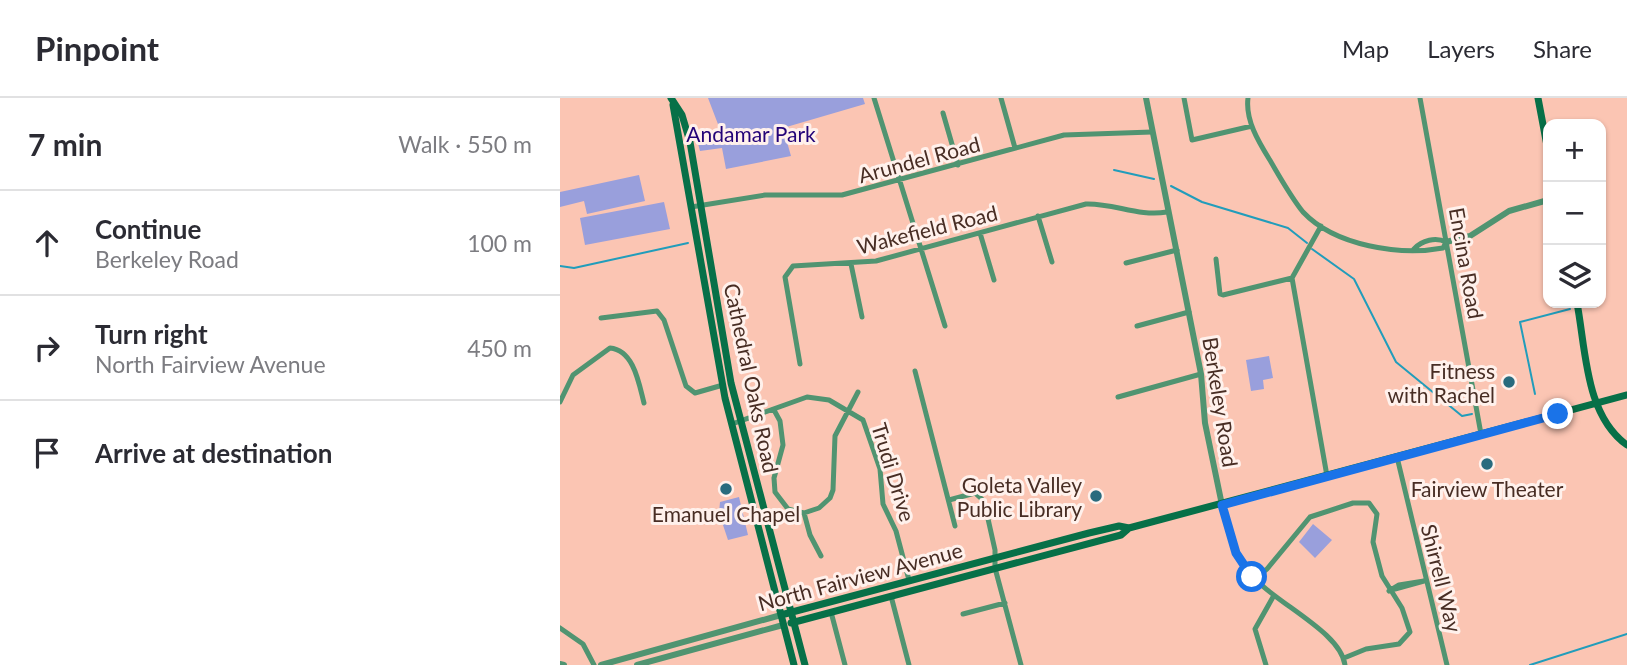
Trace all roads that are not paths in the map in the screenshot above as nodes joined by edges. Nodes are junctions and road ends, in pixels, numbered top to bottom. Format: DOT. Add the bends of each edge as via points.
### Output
graph roads {
  1 [pos="671,98"];
  2 [pos="874,98"];
  3 [pos="1001,98"];
  4 [pos="1146,98"];
  5 [pos="1184,98"];
  6 [pos="1248,98"];
  7 [pos="1420,98"];
  8 [pos="1538,98"];
  9 [pos="943,113"];
  10 [pos="1543,124"];
  11 [pos="1252,125"];
  12 [pos="1152,132"];
  13 [pos="1015,148"];
  14 [pos="958,165"];
  15 [pos="901,181"];
  16 [pos="1543,201"];
  17 [pos="701,205"];
  18 [pos="691,207"];
  19 [pos="1167,212"];
  20 [pos="1038,216"];
  21 [pos="1321,226"];
  22 [pos="980,233"];
  23 [pos="1447,242"];
  24 [pos="922,248"];
  25 [pos="1177,250"];
  26 [pos="1216,259"];
  27 [pos="1052,262"];
  28 [pos="1126,263"];
  29 [pos="851,264"];
  30 [pos="1292,278"];
  31 [pos="994,280"];
  32 [pos="1578,308"];
  33 [pos="1189,312"];
  34 [pos="862,317"];
  35 [pos="601,318"];
  36 [pos="945,326"];
  37 [pos="1137,326"];
  38 [pos="800,364"];
  39 [pos="915,371"];
  40 [pos="1201,374"];
  41 [pos="723,386"];
  42 [pos="858,392"];
  43 [pos="1627,395"];
  44 [pos="1118,397"];
  45 [pos="560,398"];
  46 [pos="644,403"];
  47 [pos="1596,403"];
  48 [pos="848,408"];
  49 [pos="774,410"];
  50 [pos="740,422"];
  51 [pos="732,424"];
  52 [pos="1481,434"];
  53 [pos="1627,445"];
  54 [pos="1397,457"];
  55 [pos="1326,476"];
  56 [pos="949,500"];
  57 [pos="1222,505"];
  58 [pos="804,513"];
  59 [pos="955,526"];
  60 [pos="1129,528"];
  61 [pos="821,556"];
  62 [pos="994,558"];
  63 [pos="996,568"];
  64 [pos="1254,579"];
  65 [pos="909,580"];
  66 [pos="1426,580"];
  67 [pos="1392,590"];
  68 [pos="891,596"];
  69 [pos="1273,597"];
  70 [pos="1004,603"];
  71 [pos="831,612"];
  72 [pos="791,613"];
  73 [pos="963,614"];
  74 [pos="780,615"];
  75 [pos="793,623"];
  76 [pos="783,625"];
  77 [pos="560,628"];
  78 [pos="1344,658"];
  79 [pos="594,665"];
  80 [pos="601,665"];
  81 [pos="637,665"];
  82 [pos="794,665"];
  83 [pos="805,665"];
  84 [pos="845,665"];
  85 [pos="909,665"];
  86 [pos="1021,665"];
  87 [pos="1266,665"];
  88 [pos="1346,665"];
  89 [pos="1447,665"];
  1 -- 17 [label="main road, Cathedral Oaks Road" via="687,132"];
  1 -- 18 [label="main road, Cathedral Oaks Road"];
  2 -- 15 [label="street"];
  3 -- 13 [label="street"];
  4 -- 12 [label="street, Berkeley Road"];
  5 -- 11 [label="street" via="1192,140"];
  6 -- 11 [label="street"];
  7 -- 23 [label="street, Encina Road"];
  8 -- 10 [label="main road"];
  9 -- 14 [label="street"];
  11 -- 21 [label="street" via="1302,210"];
  12 -- 13 [label="street, Arundel Road" via="1079,133"];
  12 -- 19 [label="street, Berkeley Road"];
  13 -- 14 [label="street, Arundel Road"];
  14 -- 15 [label="street, Arundel Road"];
  15 -- 17 [label="street, Arundel Road" via="842,195 765,195"];
  15 -- 24 [label="street"];
  16 -- 23 [label="street" via="1510,211 1470,236"];
  17 -- 18 [label="street, Arundel Road"];
  17 -- 50 [label="main road, Cathedral Oaks Road"];
  18 -- 41 [label="main road, Cathedral Oaks Road"];
  19 -- 20 [label="street, Wakefield Road" via="1135,213 1094,204"];
  19 -- 25 [label="street, Berkeley Road"];
  20 -- 22 [label="street, Wakefield Road"];
  20 -- 27 [label="street"];
  21 -- 23 [label="street" via="1380,249 1414,249 1419,243 1440,239"];
  21 -- 30 [label="street"];
  22 -- 24 [label="street, Wakefield Road"];
  22 -- 31 [label="street"];
  23 -- 52 [label="street, Encina Road"];
  24 -- 29 [label="street, Wakefield Road"];
  24 -- 36 [label="street"];
  25 -- 28 [label="street"];
  25 -- 33 [label="street, Berkeley Road"];
  26 -- 30 [label="street" via="1223,295"];
  29 -- 34 [label="street"];
  29 -- 38 [label="street, Wakefield Road" via="793,267 785,274"];
  30 -- 55 [label="street"];
  32 -- 47 [label="main road"];
  33 -- 37 [label="street"];
  33 -- 40 [label="street, Berkeley Road"];
  35 -- 41 [label="street" via="657,312 664,320 686,386 695,393"];
  39 -- 56 [label="street"];
  40 -- 44 [label="street"];
  40 -- 57 [label="street, Berkeley Road" via="1205,423"];
  41 -- 51 [label="main road, Cathedral Oaks Road"];
  42 -- 48 [label="street"];
  43 -- 47 [label="main road, North Fairview Avenue"];
  45 -- 46 [label="street" via="573,375 604,350 615,349 631,364"];
  47 -- 52 [label="main road, North Fairview Avenue"];
  47 -- 53 [label="main road" via="1605,425"];
  48 -- 49 [label="street, Trudi Drive" via="807,397"];
  48 -- 58 [label="street" via="833,447 830,498"];
  48 -- 65 [label="street, Trudi Drive" via="868,427 880,469 883,504 896,531"];
  49 -- 50 [label="street, Trudi Drive"];
  49 -- 58 [label="street" via="783,445 775,492 788,509"];
  50 -- 51 [label="street, Trudi Drive"];
  50 -- 72 [label="main road, Cathedral Oaks Road"];
  51 -- 74 [label="main road, Cathedral Oaks Road"];
  52 -- 54 [label="main road, North Fairview Avenue"];
  54 -- 55 [label="main road, North Fairview Avenue"];
  54 -- 66 [label="street, Shirrell Way"];
  55 -- 57 [label="main road, North Fairview Avenue"];
  56 -- 59 [label="street"];
  56 -- 62 [label="street" via="972,493 981,496"];
  57 -- 60 [label="main road, North Fairview Avenue"];
  57 -- 64 [label="street, Berkeley Road" via="1236,553"];
  58 -- 61 [label="street"];
  60 -- 62 [label="main road, North Fairview Avenue" via="1119,526"];
  60 -- 63 [label="main road, North Fairview Avenue" via="1121,535"];
  62 -- 63 [label="street"];
  62 -- 65 [label="main road, North Fairview Avenue"];
  63 -- 68 [label="main road, North Fairview Avenue"];
  63 -- 70 [label="street"];
  64 -- 67 [label="street" via="1310,517 1362,502 1377,514 1373,542"];
  64 -- 69 [label="street, Berkeley Road"];
  65 -- 72 [label="main road, North Fairview Avenue"];
  66 -- 67 [label="street"];
  66 -- 89 [label="street, Shirrell Way"];
  67 -- 78 [label="street" via="1406,618 1407,638"];
  68 -- 71 [label="main road, North Fairview Avenue"];
  68 -- 85 [label="street"];
  69 -- 78 [label="street, Berkeley Road" via="1328,635"];
  69 -- 87 [label="street" via="1255,629"];
  70 -- 73 [label="street"];
  70 -- 86 [label="street"];
  71 -- 75 [label="main road, North Fairview Avenue"];
  71 -- 84 [label="street"];
  72 -- 74 [label="main road, North Fairview Avenue"];
  72 -- 75 [label="main road, Cathedral Oaks Road"];
  74 -- 76 [label="main road, Cathedral Oaks Road"];
  74 -- 80 [label="street, North Fairview Avenue"];
  75 -- 76 [label="main road, North Fairview Avenue"];
  75 -- 83 [label="main road, Cathedral Oaks Road"];
  76 -- 81 [label="street, North Fairview Avenue"];
  76 -- 82 [label="main road, Cathedral Oaks Road"];
  77 -- 79 [label="street" via="583,644"];
  78 -- 88 [label="street, Berkeley Road"];
}
